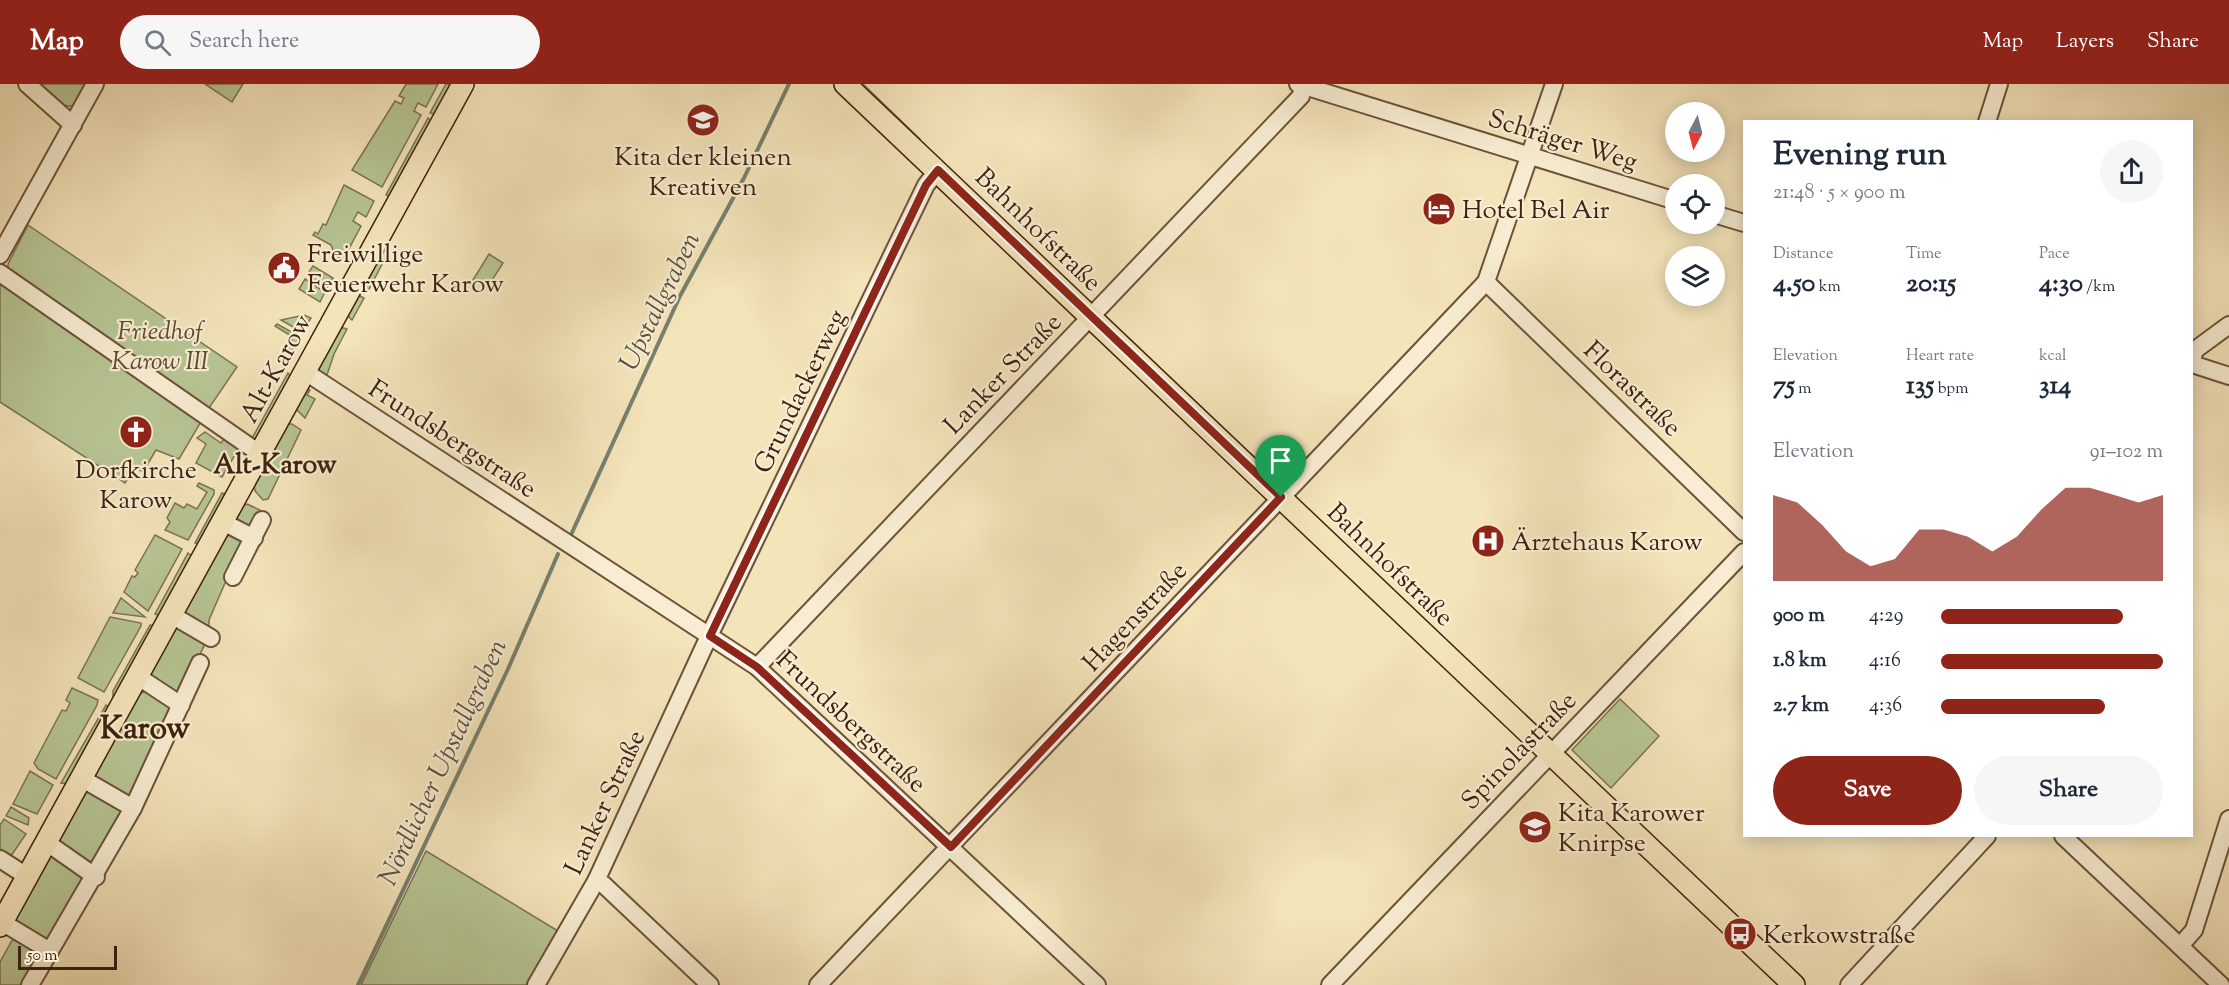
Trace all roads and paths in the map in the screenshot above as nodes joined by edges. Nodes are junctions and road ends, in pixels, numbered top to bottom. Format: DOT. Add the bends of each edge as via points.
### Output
graph roads {
  1 [pos="27,84"];
  2 [pos="95,84"];
  3 [pos="463,84"];
  4 [pos="845,84"];
  5 [pos="1301,84"];
  6 [pos="1554,84"];
  7 [pos="1999,84"];
  8 [pos="1988,120"];
  9 [pos="73,125"];
  10 [pos="1530,156"];
  11 [pos="938,170"];
  12 [pos="1665,198"];
  13 [pos="1725,217"];
  14 [pos="1743,223"];
  15 [pos="0,255"];
  16 [pos="0,273"];
  17 [pos="1486,282"];
  18 [pos="1091,316"];
  19 [pos="2229,325"];
  20 [pos="2193,358"];
  21 [pos="2193,362"];
  22 [pos="304,371"];
  23 [pos="2229,376"];
  24 [pos="259,453"];
  25 [pos="1281,497"];
  26 [pos="262,520"];
  27 [pos="221,521"];
  28 [pos="1743,531"];
  29 [pos="254,538"];
  30 [pos="1743,553"];
  31 [pos="233,577"];
  32 [pos="170,614"];
  33 [pos="710,636"];
  34 [pos="211,638"];
  35 [pos="200,663"];
  36 [pos="757,667"];
  37 [pos="137,676"];
  38 [pos="181,705"];
  39 [pos="1551,753"];
  40 [pos="81,778"];
  41 [pos="133,808"];
  42 [pos="2229,819"];
  43 [pos="1986,837"];
  44 [pos="2064,837"];
  45 [pos="46,842"];
  46 [pos="951,847"];
  47 [pos="0,859"];
  48 [pos="28,877"];
  49 [pos="96,877"];
  50 [pos="596,881"];
  51 [pos="1,924"];
  52 [pos="2180,946"];
  53 [pos="50,951"];
  54 [pos="30,985"];
  55 [pos="536,985"];
  56 [pos="710,985"];
  57 [pos="818,985"];
  58 [pos="1096,985"];
  59 [pos="1330,985"];
  60 [pos="1794,985"];
  61 [pos="1849,985"];
  62 [pos="2221,985"];
  1 -- 9 [label="street"];
  2 -- 9 [label="street"];
  3 -- 22 [label="main road, Alt-Karow"];
  4 -- 11 [label="main road, Bahnhofstraße"];
  5 -- 10 [label="street, Schräger Weg"];
  5 -- 18 [label="street, Lanker Straße" via="1301,96"];
  6 -- 10 [label="street"];
  7 -- 8 [label="street"];
  9 -- 15 [label="street"];
  10 -- 12 [label="street, Schräger Weg"];
  10 -- 17 [label="street"];
  11 -- 18 [label="main road, Bahnhofstraße"];
  11 -- 33 [label="street, Grundackerweg" via="921,196"];
  13 -- 14 [label="street"];
  16 -- 24 [label="street"];
  17 -- 25 [label="street, Hagenstraße"];
  17 -- 28 [label="street, Florastraße"];
  18 -- 25 [label="main road, Bahnhofstraße"];
  18 -- 36 [label="street, Lanker Straße"];
  19 -- 20 [label="street" via="2195,350"];
  21 -- 23 [label="street"];
  22 -- 24 [label="main road, Alt-Karow"];
  22 -- 33 [label="street, Frundsbergstraße"];
  24 -- 27 [label="main road, Alt-Karow"];
  25 -- 39 [label="main road, Bahnhofstraße"];
  25 -- 46 [label="street, Hagenstraße"];
  26 -- 29 [label="street"];
  27 -- 29 [label="street"];
  27 -- 32 [label="main road, Alt-Karow"];
  29 -- 31 [label="street"];
  30 -- 39 [label="street, Spinolastraße"];
  32 -- 34 [label="street"];
  32 -- 37 [label="main road, Alt-Karow"];
  33 -- 36 [label="street, Frundsbergstraße"];
  33 -- 50 [label="street, Lanker Straße"];
  35 -- 38 [label="street"];
  36 -- 46 [label="street, Frundsbergstraße"];
  37 -- 38 [label="street"];
  37 -- 40 [label="main road, Alt-Karow"];
  38 -- 41 [label="street"];
  39 -- 59 [label="street, Spinolastraße"];
  39 -- 60 [label="main road, Bahnhofstraße"];
  40 -- 41 [label="street"];
  40 -- 45 [label="main road, Alt-Karow"];
  41 -- 49 [label="street"];
  42 -- 52 [label="street" via="2194,930"];
  43 -- 61 [label="street"];
  44 -- 52 [label="street"];
  45 -- 48 [label="main road, Alt-Karow"];
  45 -- 49 [label="street"];
  46 -- 57 [label="street, Hagenstraße"];
  46 -- 58 [label="street, Frundsbergstraße"];
  47 -- 48 [label="street"];
  48 -- 51 [label="main road, Alt-Karow"];
  49 -- 53 [label="street"];
  50 -- 55 [label="street, Lanker Straße"];
  50 -- 56 [label="street"];
  51 -- 53 [label="street, Alt-Karow"];
  52 -- 62 [label="street"];
  53 -- 54 [label="street"];
}
